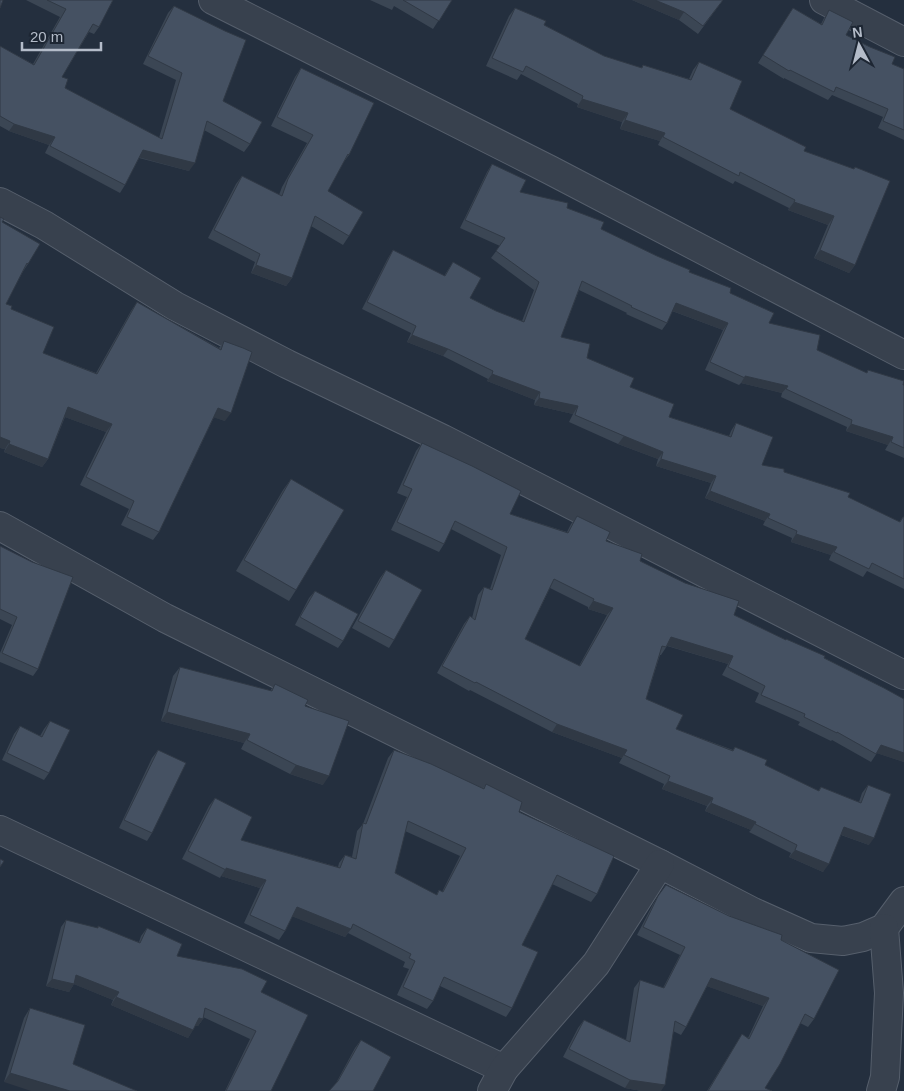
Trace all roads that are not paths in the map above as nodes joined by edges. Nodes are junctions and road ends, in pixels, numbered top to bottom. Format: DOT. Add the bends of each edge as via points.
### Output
graph roads {
  1 [pos="213,0"];
  2 [pos="824,0"];
  3 [pos="904,42"];
  4 [pos="0,202"];
  5 [pos="904,355"];
  6 [pos="0,526"];
  7 [pos="904,675"];
  8 [pos="0,830"];
  9 [pos="660,864"];
  10 [pos="904,901"];
  11 [pos="884,928"];
  12 [pos="498,1080"];
  13 [pos="881,1091"];
  1 -- 5 [label="street" via="550,170"];
  2 -- 3 [label="street"];
  4 -- 7 [label="street" via="44,225 175,306"];
  6 -- 9 [label="street" via="165,618"];
  8 -- 12 [label="street"];
  9 -- 11 [label="street" via="811,938 843,941"];
  9 -- 12 [label="street" via="596,964"];
  10 -- 11 [label="street"];
  11 -- 13 [label="street" via="889,993 885,1077"];
}
